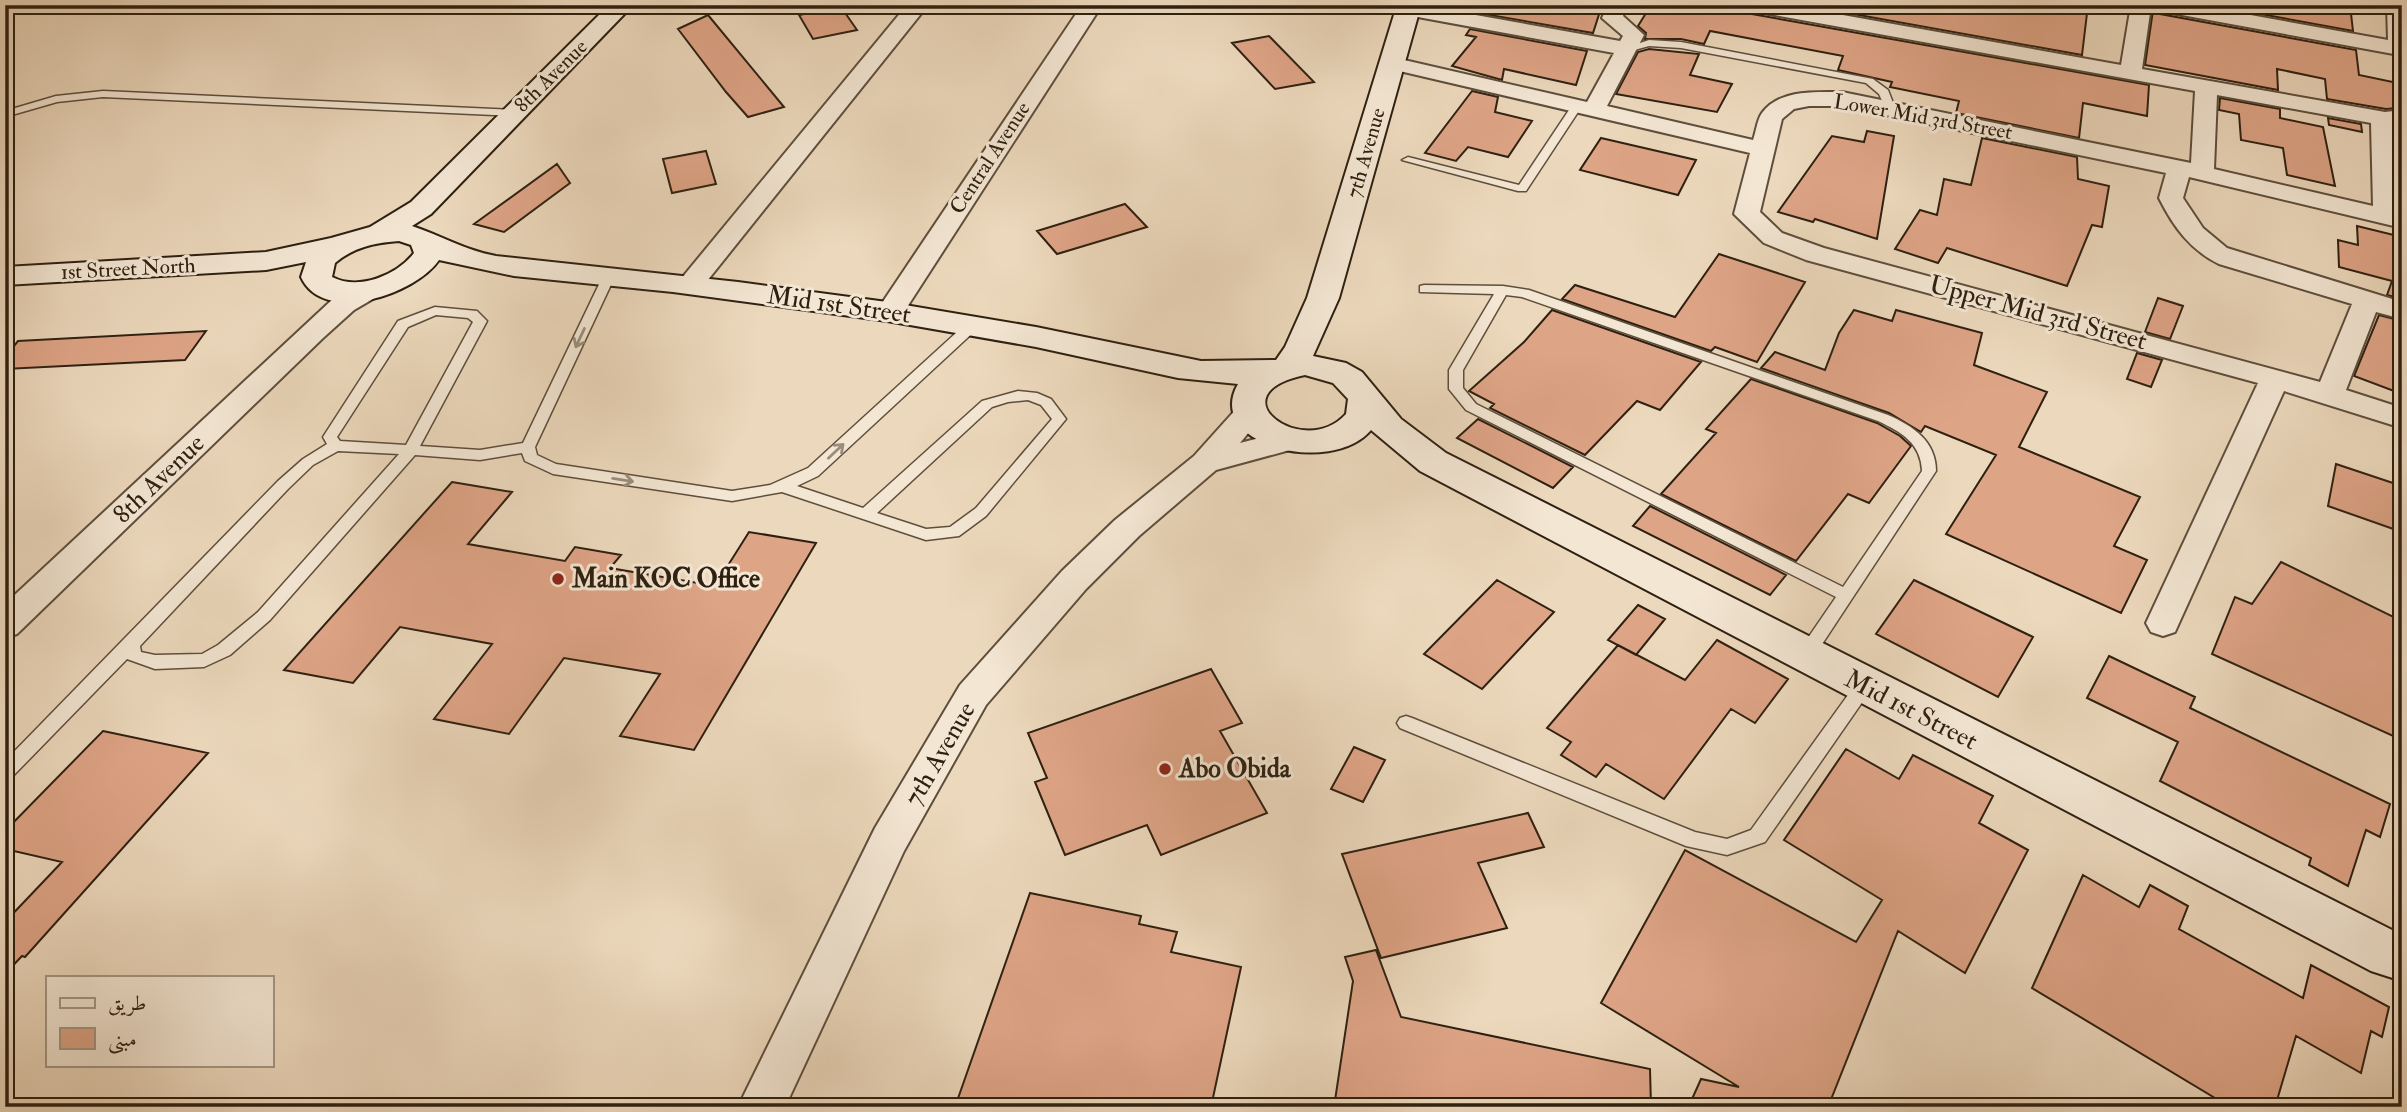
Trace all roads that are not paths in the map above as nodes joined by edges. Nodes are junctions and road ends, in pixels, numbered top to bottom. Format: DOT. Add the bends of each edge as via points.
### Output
graph roads {
  1 [pos="622,5"];
  2 [pos="918,5"];
  3 [pos="1092,5"];
  4 [pos="1618,5"];
  5 [pos="1752,5"];
  6 [pos="2141,5"];
  7 [pos="2160,5"];
  8 [pos="2397,5"];
  9 [pos="1401,6"];
  10 [pos="2229,11"];
  11 [pos="1627,49"];
  12 [pos="2400,49"];
  13 [pos="1391,63"];
  14 [pos="2131,72"];
  15 [pos="2206,86"];
  16 [pos="1585,108"];
  17 [pos="1890,108"];
  18 [pos="513,113"];
  19 [pos="5,114"];
  20 [pos="2393,118"];
  21 [pos="1762,149"];
  22 [pos="1408,160"];
  23 [pos="2191,171"];
  24 [pos="2394,218"];
  25 [pos="422,230"];
  26 [pos="379,233"];
  27 [pos="343,245"];
  28 [pos="251,263"];
  29 [pos="496,266"];
  30 [pos="609,276"];
  31 [pos="404,278"];
  32 [pos="9,279"];
  33 [pos="319,282"];
  34 [pos="690,285"];
  35 [pos="1424,289"];
  36 [pos="368,290"];
  37 [pos="1503,290"];
  38 [pos="1324,298"];
  39 [pos="2367,300"];
  40 [pos="2402,310"];
  41 [pos="890,312"];
  42 [pos="973,326"];
  43 [pos="313,332"];
  44 [pos="1280,368"];
  45 [pos="1178,369"];
  46 [pos="2274,377"];
  47 [pos="1357,390"];
  48 [pos="2330,394"];
  49 [pos="1248,410"];
  50 [pos="2402,418"];
  51 [pos="1336,437"];
  52 [pos="1290,440"];
  53 [pos="335,446"];
  54 [pos="528,447"];
  55 [pos="411,450"];
  56 [pos="1205,463"];
  57 [pos="1433,463"];
  58 [pos="786,488"];
  59 [pos="865,515"];
  60 [pos="1845,595"];
  61 [pos="2163,623"];
  62 [pos="5,625"];
  63 [pos="131,644"];
  64 [pos="1805,656"];
  65 [pos="1864,686"];
  66 [pos="1406,723"];
  67 [pos="5,773"];
  68 [pos="2398,960"];
  69 [pos="769,1104"];
  1 -- 18 [label="main road, 8th Avenue"];
  2 -- 34 [label="street"];
  3 -- 41 [label="street, Central Avenue"];
  4 -- 11 [label="street" via="1612,18 1634,35"];
  5 -- 14 [label="street"];
  6 -- 14 [label="street"];
  7 -- 10 [label="street"];
  8 -- 12 [label="street"];
  9 -- 11 [label="street, 7th Avenue"];
  9 -- 13 [label="main road, 7th Avenue"];
  10 -- 12 [label="street"];
  11 -- 16 [label="street"];
  11 -- 17 [label="lane" via="1649,43 1681,45 1869,81 1884,92"];
  13 -- 16 [label="street"];
  13 -- 38 [label="main road, 7th Avenue"];
  14 -- 15 [label="street"];
  15 -- 20 [label="street"];
  15 -- 23 [label="street"];
  16 -- 21 [label="street"];
  16 -- 22 [label="lane" via="1522,189"];
  17 -- 21 [label="street, Lower Mid 3rd Street" via="1842,99 1786,104 1771,116"];
  17 -- 23 [label="street, Lower Mid 3rd Street"];
  18 -- 19 [label="lane" via="103,94 56,99"];
  18 -- 25 [label="main road, 8th Avenue"];
  20 -- 24 [label="street" via="2381,125"];
  21 -- 46 [label="street, Upper Mid 3rd Street" via="1746,214 1773,238 1815,254"];
  23 -- 24 [label="street, Lower Mid 3rd Street"];
  23 -- 39 [label="street" via="2171,198 2205,247"];
  25 -- 26 [label="main road, Mid 1st Street"];
  25 -- 29 [label="main road, Mid 1st Street" via="466,260"];
  25 -- 31 [label="main road, 8th Avenue" via="429,253"];
  26 -- 27 [label="main road, 1st Street North"];
  27 -- 28 [label="main road, 1st Street North"];
  27 -- 33 [label="main road" via="321,262 316,271"];
  28 -- 32 [label="main road, 1st Street North"];
  28 -- 33 [label="main road, 1st Street North"];
  29 -- 30 [label="main road, Mid 1st Street"];
  29 -- 31 [label="main road, Mid 1st Street"];
  30 -- 34 [label="main road, Mid 1st Street"];
  30 -- 54 [label="lane, one-way"];
  31 -- 36 [label="main road, Mid 1st Street"];
  33 -- 36 [label="main road, 1st Street North" via="333,290"];
  33 -- 43 [label="street"];
  34 -- 41 [label="main road, Mid 1st Street"];
  35 -- 37 [label="lane"];
  36 -- 43 [label="street, 8th Avenue"];
  37 -- 60 [label="lane" via="1456,370 1456,389 1471,407"];
  37 -- 60 [label="lane" via="1535,297 1883,418 1915,436 1930,459 1929,471"];
  38 -- 44 [label="main road, 7th Avenue" via="1301,349"];
  38 -- 47 [label="main road, 7th Avenue" via="1333,356"];
  39 -- 40 [label="street"];
  39 -- 48 [label="street"];
  41 -- 42 [label="main road, Mid 1st Street"];
  42 -- 45 [label="main road, Mid 1st Street"];
  58 -- 42 [label="lane, one-way" via="813,472"];
  43 -- 62 [label="street, 8th Avenue"];
  44 -- 45 [label="main road, Mid 1st Street" via="1235,375"];
  44 -- 47 [label="main road" via="1321,367"];
  44 -- 49 [label="main road" via="1252,385"];
  45 -- 49 [label="main road, Mid 1st Street" via="1221,389"];
  46 -- 48 [label="street, Upper Mid 3rd Street"];
  46 -- 61 [label="street"];
  47 -- 51 [label="main road" via="1365,412 1360,422"];
  47 -- 57 [label="main road, Mid 1st Street" via="1405,444"];
  48 -- 50 [label="street, Upper Mid 3rd Street"];
  49 -- 52 [label="main road" via="1258,425"];
  49 -- 56 [label="street, 7th Avenue"];
  51 -- 52 [label="main road"];
  51 -- 57 [label="main road, Mid 1st Street"];
  52 -- 56 [label="street, 7th Avenue"];
  53 -- 55 [label="lane"];
  53 -- 55 [label="lane" via="330,437 402,324 435,311 472,314 480,321"];
  53 -- 63 [label="lane" via="282,485"];
  54 -- 55 [label="lane" via="480,455"];
  54 -- 58 [label="lane, one-way" via="530,458 553,469 732,496"];
  55 -- 63 [label="lane" via="264,615 225,650 204,660 155,662 134,656"];
  56 -- 69 [label="street, 7th Avenue" via="1074,580 973,695 889,840"];
  57 -- 64 [label="main road, Mid 1st Street"];
  58 -- 59 [label="lane"];
  59 -- 59 [label="lane" via="926,535 954,532 981,512 1059,419 1054,406 1026,394 987,404"];
  60 -- 64 [label="lane"];
  63 -- 67 [label="lane"];
  64 -- 65 [label="main road, Mid 1st Street"];
  65 -- 66 [label="lane" via="1758,836 1727,847 1693,840"];
  65 -- 68 [label="main road, Mid 1st Street"];
}
